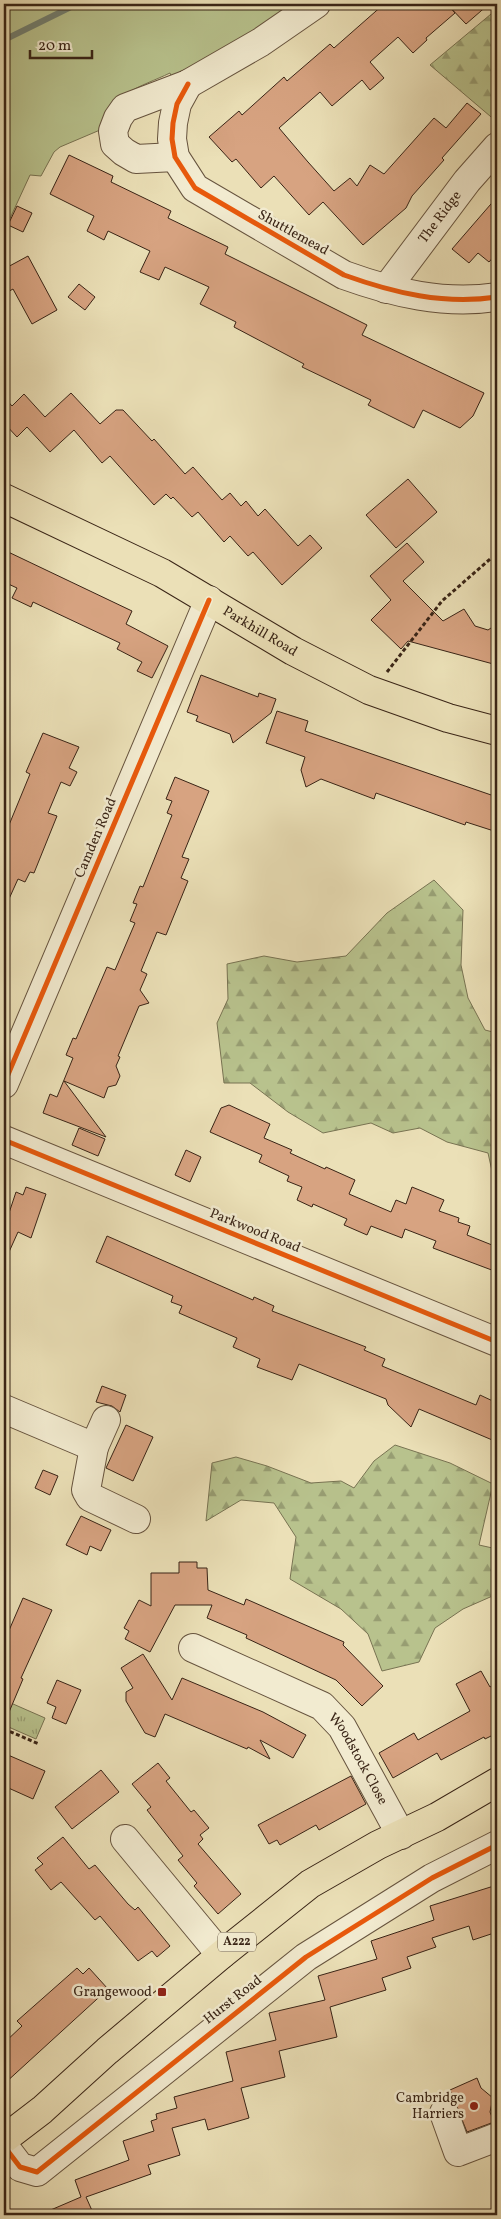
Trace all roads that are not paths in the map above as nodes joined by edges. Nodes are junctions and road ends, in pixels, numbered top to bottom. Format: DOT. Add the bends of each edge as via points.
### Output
graph roads {
  1 [pos="316,4"];
  2 [pos="188,84"];
  3 [pos="497,147"];
  4 [pos="175,156"];
  5 [pos="386,289"];
  6 [pos="497,297"];
  7 [pos="4,498"];
  8 [pos="208,600"];
  9 [pos="497,731"];
  10 [pos="4,1084"];
  11 [pos="4,1140"];
  12 [pos="497,1342"];
  13 [pos="4,1409"];
  14 [pos="106,1420"];
  15 [pos="94,1447"];
  16 [pos="136,1519"];
  17 [pos="192,1648"];
  18 [pos="497,1782"];
  19 [pos="401,1834"];
  20 [pos="125,1839"];
  21 [pos="497,1845"];
  22 [pos="221,1955"];
  23 [pos="444,2113"];
  24 [pos="497,2137"];
  25 [pos="4,2139"];
  26 [pos="4,2146"];
  1 -- 2 [label="street" via="261,42"];
  2 -- 4 [label="street, Shuttlemead" via="177,104 173,123"];
  2 -- 4 [label="street" via="125,108 113,131 116,144 136,159"];
  3 -- 5 [label="street, The Ridge" via="467,181"];
  4 -- 5 [label="street, Shuttlemead" via="195,188 214,201 344,275"];
  5 -- 6 [label="street, Shuttlemead" via="431,298 467,300"];
  7 -- 8 [label="main road, Parkhill Road" via="162,573"];
  8 -- 9 [label="main road, Parkhill Road" via="293,651 377,693"];
  8 -- 10 [label="street, Camden Road"];
  11 -- 12 [label="street, Parkwood Road"];
  13 -- 15 [label="street"];
  14 -- 15 [label="street"];
  15 -- 16 [label="street" via="86,1490 90,1497"];
  17 -- 19 [label="street, Woodstock Close" via="322,1706 342,1727"];
  18 -- 19 [label="main road, A222"];
  19 -- 22 [label="main road, A222" via="310,1884"];
  20 -- 22 [label="street"];
  21 -- 26 [label="street, Hurst Road" via="432,1878 306,1956 38,2172 20,2168"];
  22 -- 25 [label="main road, A222"];
  23 -- 24 [label="street" via="458,2152"];
}
